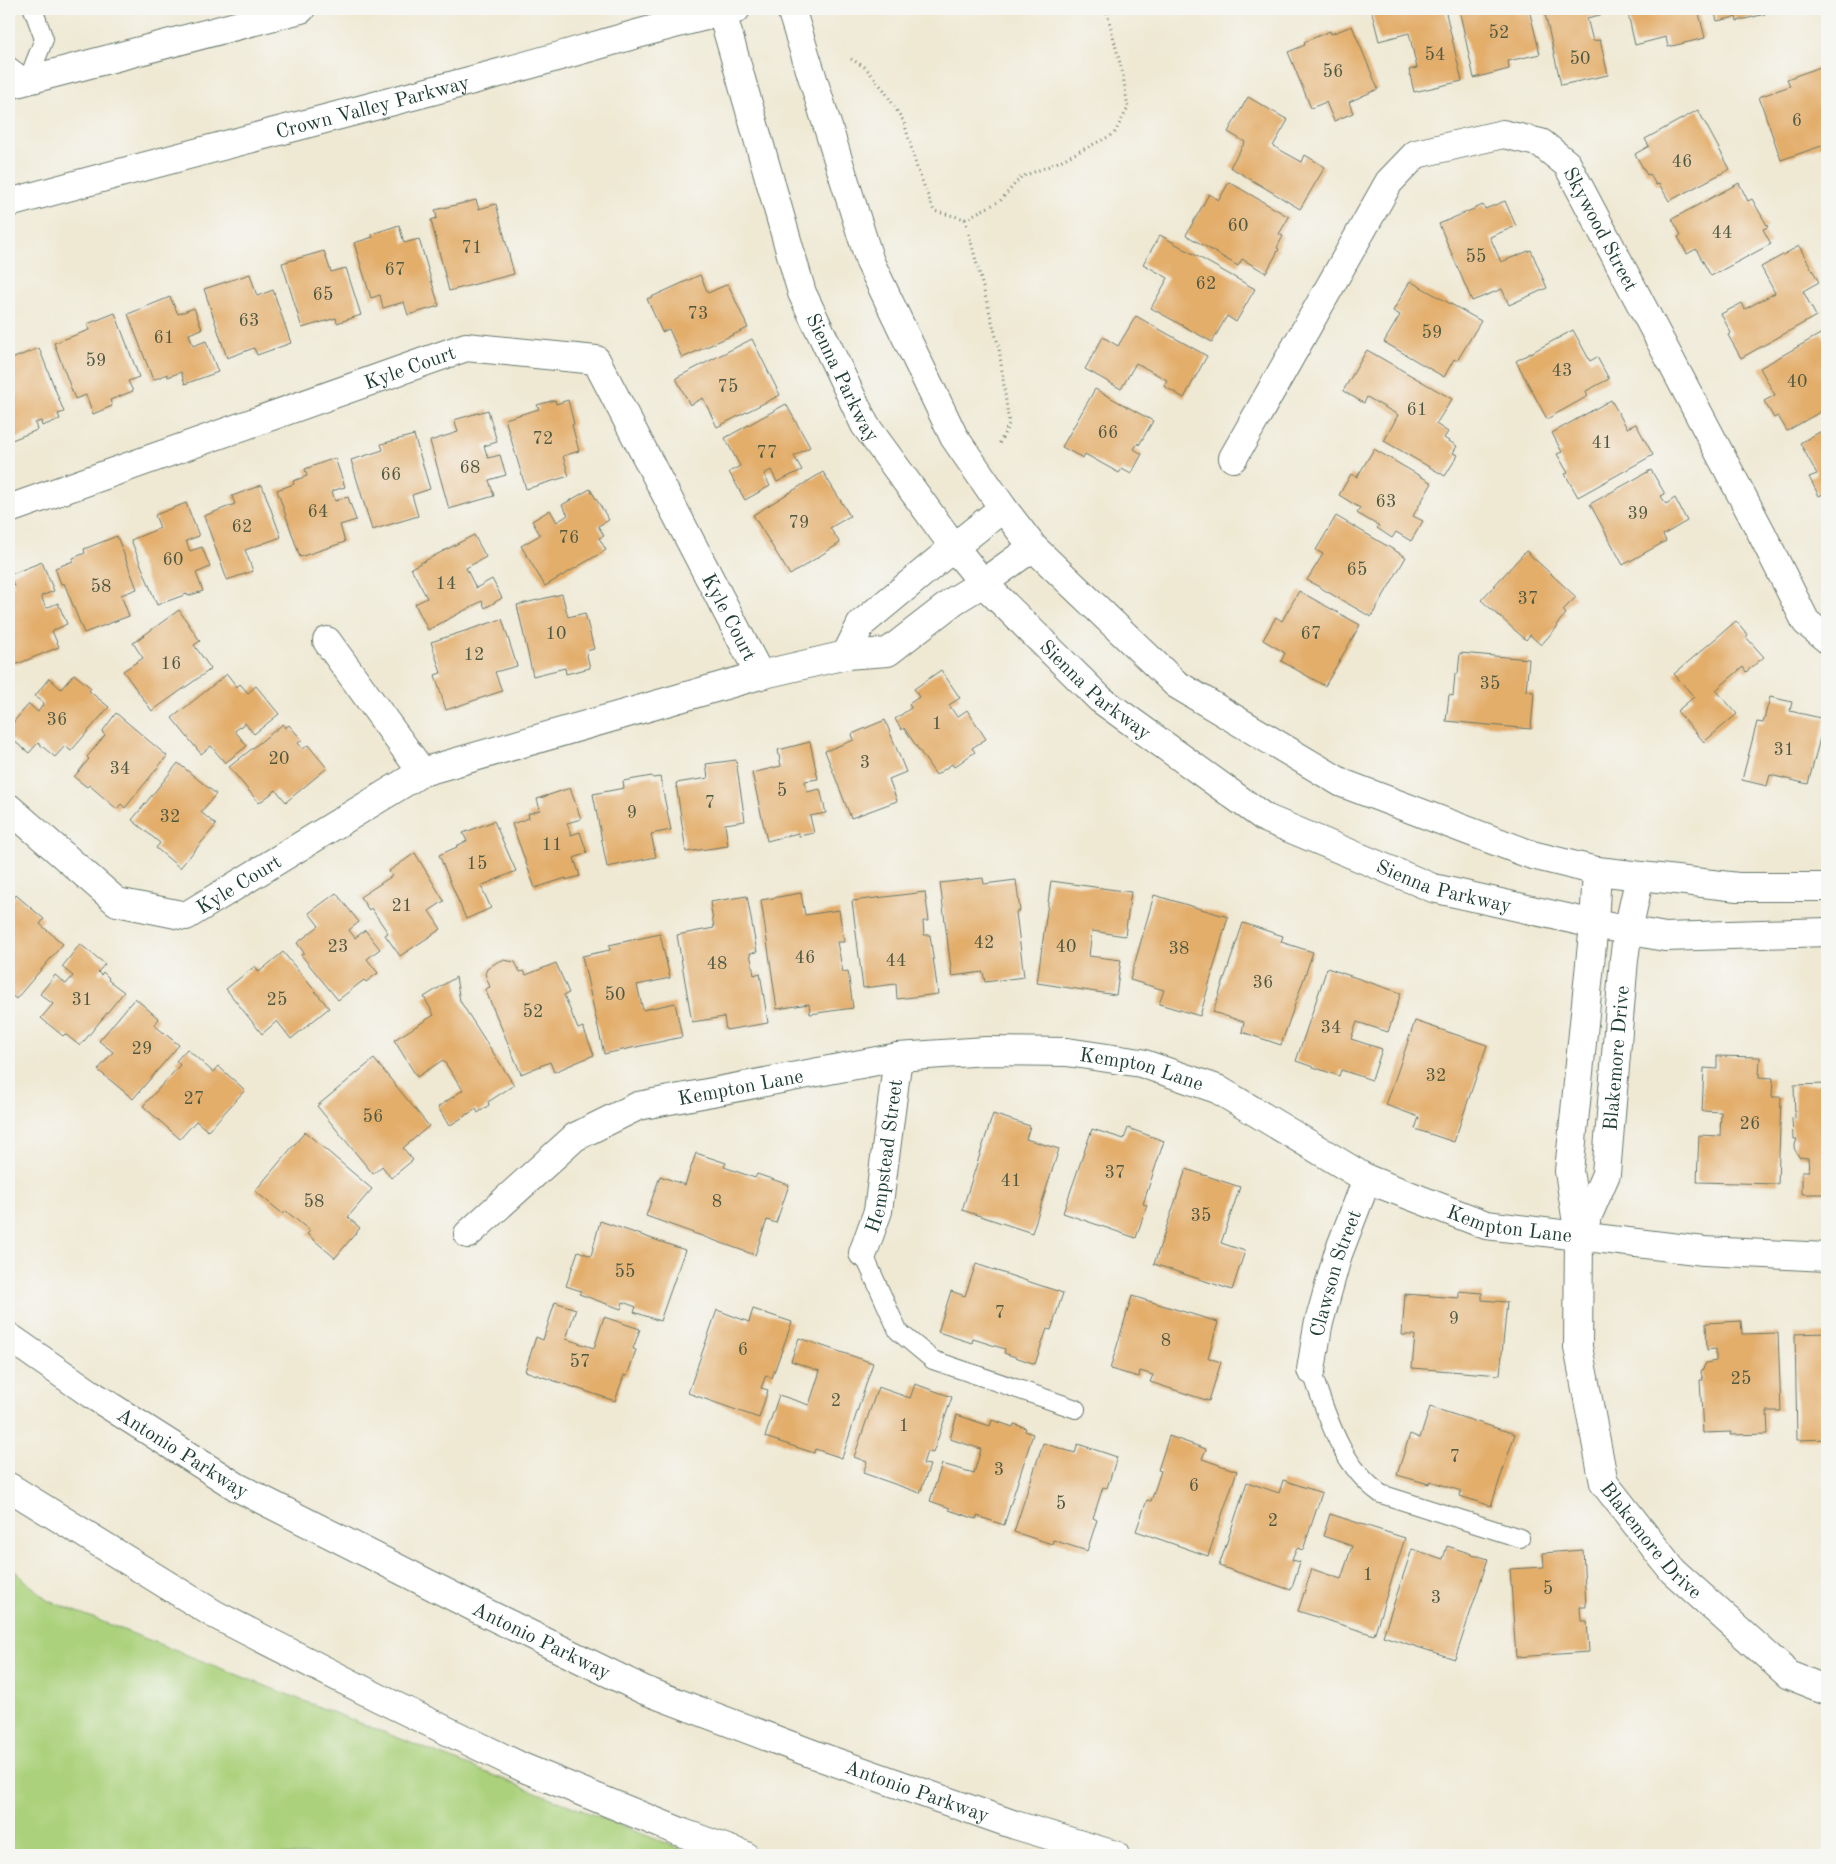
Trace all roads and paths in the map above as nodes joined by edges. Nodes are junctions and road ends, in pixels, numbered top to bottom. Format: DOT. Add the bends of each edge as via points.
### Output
graph roads {
  1 [pos="33,9"];
  2 [pos="301,9"];
  3 [pos="791,9"];
  4 [pos="1106,9"];
  5 [pos="727,10"];
  6 [pos="851,59"];
  7 [pos="15,77"];
  8 [pos="9,203"];
  9 [pos="965,220"];
  10 [pos="996,451"];
  11 [pos="1233,458"];
  12 [pos="1002,508"];
  13 [pos="9,509"];
  14 [pos="954,547"];
  15 [pos="1033,547"];
  16 [pos="983,583"];
  17 [pos="1827,639"];
  18 [pos="327,641"];
  19 [pos="846,656"];
  20 [pos="760,675"];
  21 [pos="422,772"];
  22 [pos="9,808"];
  23 [pos="1597,870"];
  24 [pos="1640,876"];
  25 [pos="1827,887"];
  26 [pos="1594,924"];
  27 [pos="1628,930"];
  28 [pos="1827,932"];
  29 [pos="898,1057"];
  30 [pos="1367,1179"];
  31 [pos="468,1234"];
  32 [pos="1579,1236"];
  33 [pos="863,1253"];
  34 [pos="1827,1257"];
  35 [pos="9,1337"];
  36 [pos="1311,1370"];
  37 [pos="1076,1409"];
  38 [pos="9,1487"];
  39 [pos="1520,1538"];
  40 [pos="1827,1690"];
  41 [pos="744,1855"];
  42 [pos="1115,1855"];
  1 -- 7 [label="lane" via="44,39"];
  2 -- 7 [label="street"];
  3 -- 12 [label="street" via="870,262 954,436"];
  4 -- 9 [label="path" via="1124,75 1128,108 1114,134 1021,177 1000,201"];
  5 -- 8 [label="street, Crown Valley Parkway"];
  5 -- 14 [label="street, Sienna Parkway" via="802,293 866,425"];
  6 -- 9 [label="path" via="866,68 904,122 934,212"];
  9 -- 10 [label="path" via="1000,348 1009,424"];
  11 -- 17 [label="street, Skywood Street" via="1389,182 1416,154 1503,134 1541,143 1567,164 1806,622"];
  12 -- 14 [label="street"];
  12 -- 15 [label="street"];
  13 -- 20 [label="street, Kyle Court" via="466,347 596,360"];
  14 -- 16 [label="street, Sienna Parkway"];
  14 -- 19 [label="street" via="861,624"];
  15 -- 16 [label="street, Kyle Court"];
  15 -- 23 [label="street" via="1176,684 1342,782 1532,855"];
  16 -- 19 [label="street, Kyle Court" via="955,600 888,652"];
  16 -- 26 [label="street, Sienna Parkway" via="1100,699 1265,818 1433,888"];
  18 -- 21 [label="street"];
  19 -- 20 [label="street, Kyle Court"];
  20 -- 21 [label="street, Kyle Court"];
  21 -- 22 [label="street, Kyle Court" via="186,916 117,902"];
  23 -- 24 [label="street"];
  23 -- 26 [label="street, Blakemore Drive"];
  24 -- 25 [label="street" via="1738,887"];
  24 -- 27 [label="street, Blakemore Drive"];
  26 -- 27 [label="street, Sienna Parkway"];
  26 -- 32 [label="street, Blakemore Drive" via="1569,1171"];
  27 -- 28 [label="street, Sienna Parkway" via="1665,937"];
  27 -- 32 [label="street, Blakemore Drive" via="1606,1174"];
  29 -- 30 [label="street, Kempton Lane" via="986,1051 1068,1052 1141,1063 1217,1089"];
  29 -- 31 [label="street, Kempton Lane" via="638,1106 575,1137"];
  29 -- 33 [label="street, Hempstead Street" via="878,1211"];
  30 -- 32 [label="street, Kempton Lane" via="1486,1225"];
  30 -- 36 [label="street, Clawson Street" via="1338,1254 1318,1326"];
  32 -- 34 [label="street, Kempton Lane" via="1704,1251"];
  32 -- 40 [label="street, Blakemore Drive" via="1578,1347 1604,1483 1673,1571 1789,1675"];
  33 -- 37 [label="lane" via="898,1331 933,1360"];
  35 -- 42 [label="street, Antonio Parkway" via="90,1394 237,1487 644,1690 821,1757 1016,1825"];
  36 -- 39 [label="lane" via="1333,1431 1354,1470 1367,1484 1381,1494"];
  38 -- 41 [label="street" via="214,1614 379,1698 524,1768"];
}
